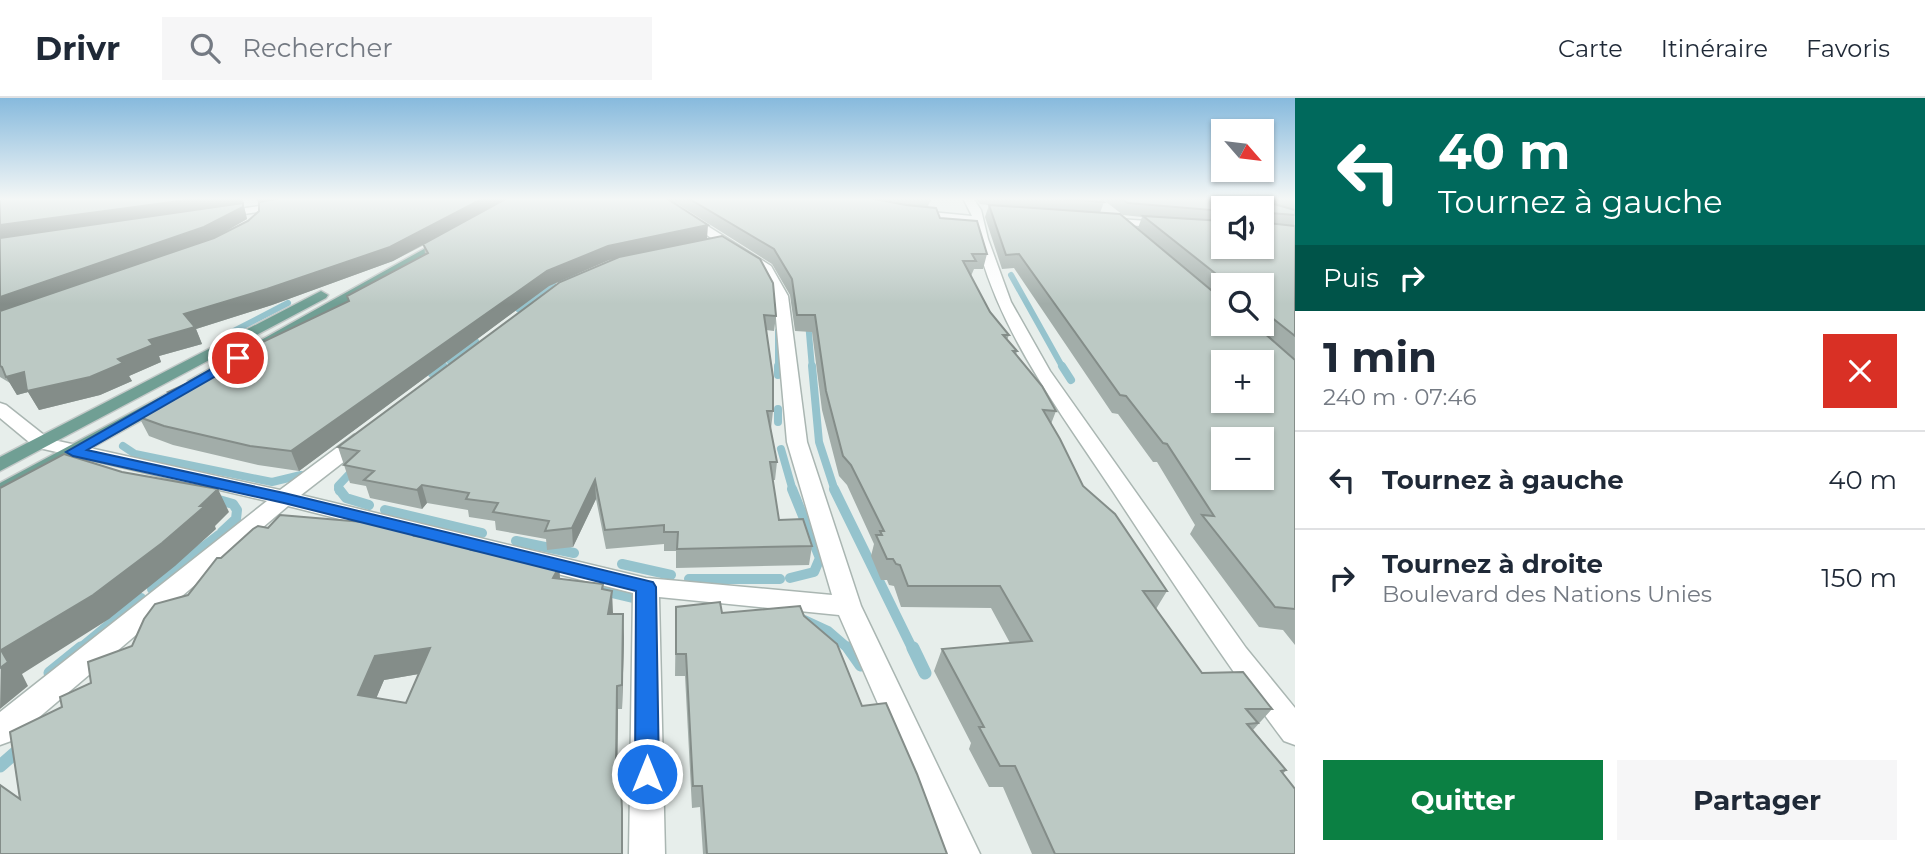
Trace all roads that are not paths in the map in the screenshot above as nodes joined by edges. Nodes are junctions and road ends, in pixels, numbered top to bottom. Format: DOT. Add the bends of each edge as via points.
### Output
graph roads {
  1 [pos="447,233"];
  2 [pos="448,233"];
  3 [pos="711,233"];
  4 [pos="981,233"];
  5 [pos="1134,233"];
  6 [pos="1142,240"];
  7 [pos="725,242"];
  8 [pos="701,247"];
  9 [pos="0,409"];
  10 [pos="381,423"];
  11 [pos="42,443"];
  12 [pos="73,452"];
  13 [pos="0,466"];
  14 [pos="0,492"];
  15 [pos="284,498"];
  16 [pos="646,587"];
  17 [pos="848,606"];
  18 [pos="0,731"];
  19 [pos="1295,731"];
  20 [pos="647,854"];
  21 [pos="962,854"];
  1 -- 11 [label="main road"];
  2 -- 12 [label="main road"];
  3 -- 7 [label="street"];
  4 -- 19 [label="street" via="1004,302 1042,372 1236,656"];
  5 -- 6 [label="street"];
  7 -- 8 [label="street"];
  7 -- 17 [label="street" via="766,269 781,296 796,442"];
  9 -- 11 [label="street"];
  10 -- 15 [label="street"];
  11 -- 12 [label="street"];
  11 -- 13 [label="main road"];
  12 -- 14 [label="main road"];
  12 -- 15 [label="street"];
  15 -- 16 [label="street"];
  15 -- 18 [label="street"];
  16 -- 17 [label="street"];
  16 -- 20 [label="street"];
  17 -- 21 [label="street"];
}
